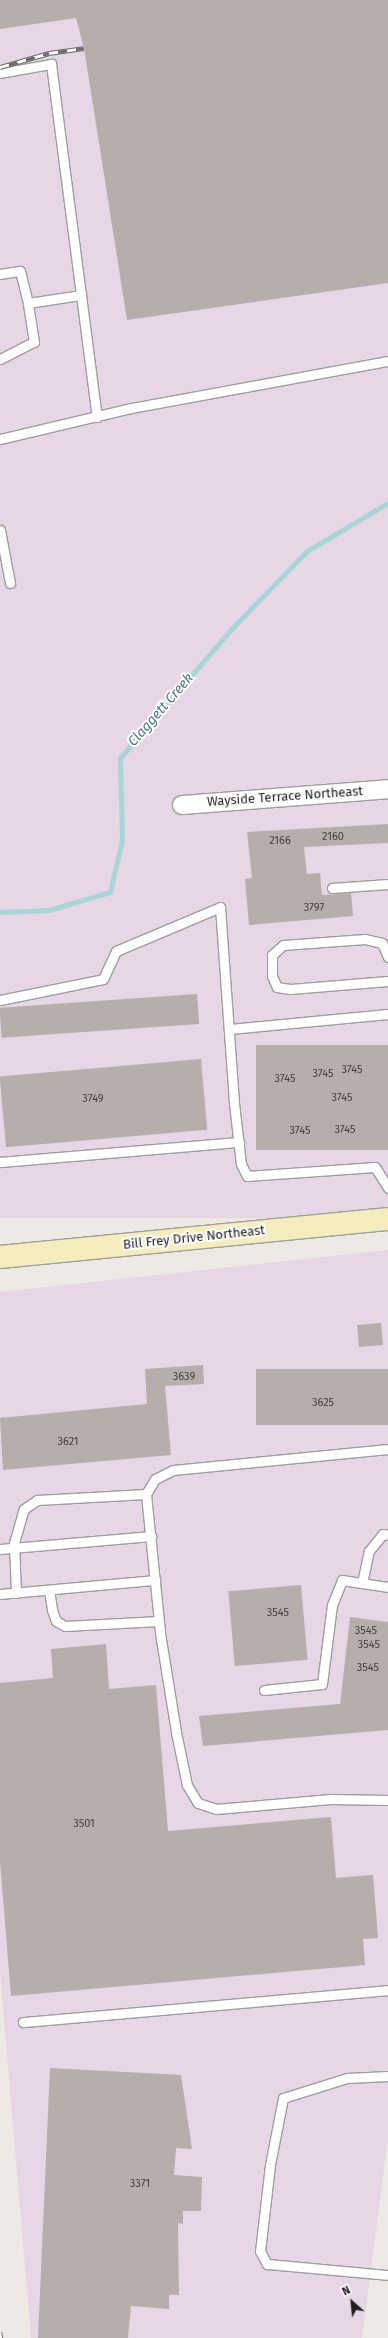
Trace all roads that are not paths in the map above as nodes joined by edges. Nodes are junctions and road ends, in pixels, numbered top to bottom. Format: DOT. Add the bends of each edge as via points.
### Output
graph roads {
  1 [pos="0,73"];
  2 [pos="0,274"];
  3 [pos="81,295"];
  4 [pos="28,303"];
  5 [pos="0,358"];
  6 [pos="388,361"];
  7 [pos="97,416"];
  8 [pos="0,439"];
  9 [pos="0,530"];
  10 [pos="10,583"];
  11 [pos="388,789"];
  12 [pos="182,805"];
  13 [pos="388,884"];
  14 [pos="332,888"];
  15 [pos="388,957"];
  16 [pos="388,980"];
  17 [pos="0,1000"];
  18 [pos="388,1014"];
  19 [pos="229,1029"];
  20 [pos="239,1142"];
  21 [pos="0,1162"];
  22 [pos="388,1188"];
  23 [pos="388,1219"];
  24 [pos="0,1257"];
  25 [pos="388,1449"];
  26 [pos="146,1494"];
  27 [pos="388,1535"];
  28 [pos="150,1536"];
  29 [pos="14,1548"];
  30 [pos="0,1549"];
  31 [pos="155,1580"];
  32 [pos="362,1583"];
  33 [pos="388,1587"];
  34 [pos="49,1590"];
  35 [pos="16,1593"];
  36 [pos="0,1594"];
  37 [pos="159,1621"];
  38 [pos="264,1690"];
  39 [pos="388,1800"];
  40 [pos="388,1990"];
  41 [pos="23,2022"];
  42 [pos="388,2076"];
  43 [pos="388,2275"];
  1 -- 3 [label="lane" via="50,64"];
  2 -- 4 [label="lane" via="20,271"];
  3 -- 4 [label="lane"];
  3 -- 7 [label="lane"];
  4 -- 5 [label="lane" via="34,342"];
  6 -- 7 [label="lane"];
  7 -- 8 [label="lane"];
  9 -- 10 [label="lane"];
  11 -- 12 [label="street, Wayside Terrace Northeast"];
  13 -- 14 [label="lane"];
  15 -- 16 [label="lane" via="382,943 366,939 283,945 272,954 272,976 277,988"];
  17 -- 19 [label="lane" via="103,979 116,951 220,907"];
  18 -- 19 [label="lane"];
  19 -- 20 [label="lane"];
  20 -- 21 [label="lane"];
  20 -- 22 [label="lane" via="241,1164 247,1176 375,1167"];
  23 -- 24 [label="street, Bill Frey Drive Northeast"];
  25 -- 26 [label="lane" via="173,1470 155,1479"];
  26 -- 28 [label="lane"];
  26 -- 29 [label="lane" via="37,1500 24,1509 17,1526"];
  27 -- 32 [label="lane" via="382,1534 369,1551"];
  28 -- 29 [label="lane"];
  28 -- 31 [label="lane"];
  29 -- 30 [label="lane"];
  29 -- 35 [label="lane"];
  31 -- 34 [label="lane"];
  31 -- 37 [label="lane"];
  32 -- 33 [label="lane"];
  32 -- 38 [label="lane" via="342,1580 335,1599 322,1684"];
  34 -- 35 [label="lane"];
  34 -- 37 [label="lane" via="56,1621 65,1626"];
  35 -- 36 [label="lane"];
  37 -- 39 [label="lane" via="187,1785 198,1803 216,1809 331,1799"];
  40 -- 41 [label="lane"];
  42 -- 43 [label="lane" via="347,2078 283,2098 270,2165 260,2250 267,2264"];
}
